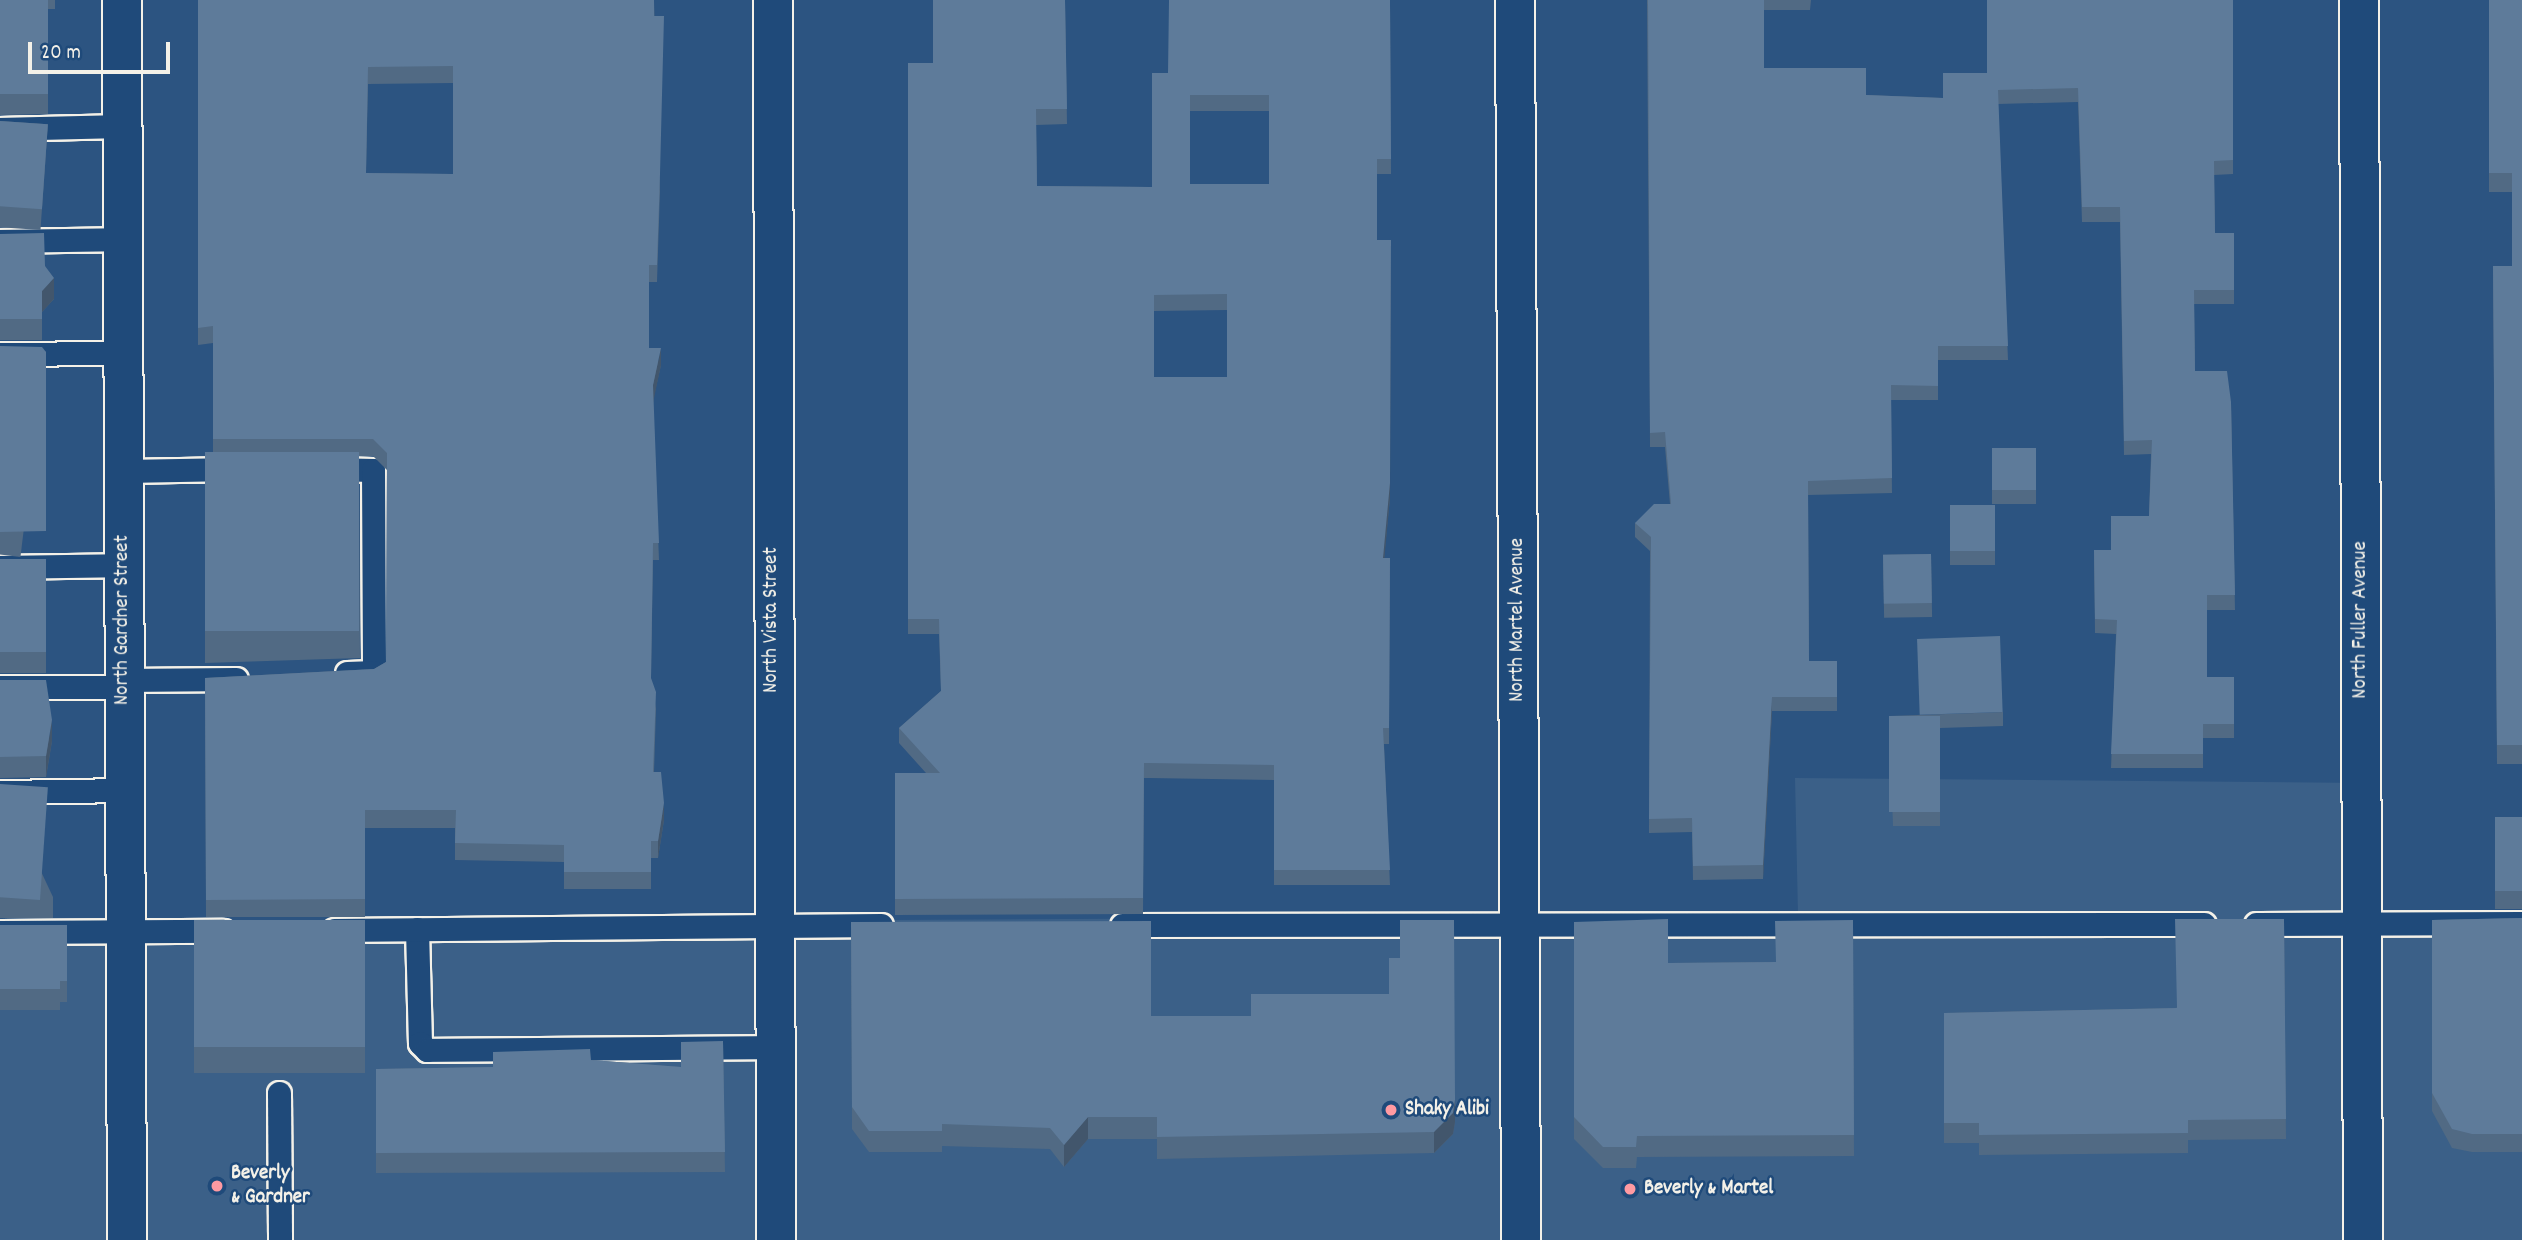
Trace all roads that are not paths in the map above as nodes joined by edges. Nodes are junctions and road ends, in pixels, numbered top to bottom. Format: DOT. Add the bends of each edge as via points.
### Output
graph roads {
  1 [pos="122,0"];
  2 [pos="773,0"];
  3 [pos="1515,0"];
  4 [pos="2360,0"];
  5 [pos="121,126"];
  6 [pos="0,129"];
  7 [pos="121,239"];
  8 [pos="0,241"];
  9 [pos="122,353"];
  10 [pos="0,354"];
  11 [pos="310,468"];
  12 [pos="256,469"];
  13 [pos="123,471"];
  14 [pos="123,565"];
  15 [pos="0,567"];
  16 [pos="323,675"];
  17 [pos="259,678"];
  18 [pos="123,683"];
  19 [pos="0,687"];
  20 [pos="124,790"];
  21 [pos="0,792"];
  22 [pos="2522,923"];
  23 [pos="2362,924"];
  24 [pos="772,925"];
  25 [pos="904,925"];
  26 [pos="1098,925"];
  27 [pos="1520,926"];
  28 [pos="417,929"];
  29 [pos="254,930"];
  30 [pos="309,930"];
  31 [pos="125,931"];
  32 [pos="0,932"];
  33 [pos="774,1047"];
  34 [pos="279,1093"];
  35 [pos="127,1240"];
  36 [pos="280,1240"];
  37 [pos="776,1240"];
  38 [pos="1521,1240"];
  39 [pos="2362,1240"];
  1 -- 5 [label="street, North Gardner Street"];
  2 -- 24 [label="street, North Vista Street"];
  3 -- 27 [label="street, North Martel Avenue"];
  4 -- 23 [label="street, North Fuller Avenue"];
  5 -- 6 [label="lane"];
  5 -- 7 [label="street, North Gardner Street"];
  7 -- 8 [label="lane"];
  7 -- 9 [label="street, North Gardner Street"];
  9 -- 10 [label="lane"];
  9 -- 13 [label="street, North Gardner Street"];
  11 -- 16 [label="lane" via="373,470 374,672"];
  12 -- 13 [label="lane"];
  13 -- 14 [label="street, North Gardner Street"];
  14 -- 15 [label="lane"];
  14 -- 18 [label="street, North Gardner Street"];
  17 -- 18 [label="lane"];
  18 -- 19 [label="lane"];
  18 -- 20 [label="street, North Gardner Street"];
  20 -- 21 [label="lane"];
  20 -- 31 [label="street, North Gardner Street"];
  22 -- 23 [label="lane"];
  23 -- 27 [label="lane"];
  23 -- 39 [label="street, North Fuller Avenue"];
  24 -- 25 [label="lane"];
  24 -- 28 [label="lane"];
  24 -- 33 [label="street, North Vista Street"];
  26 -- 27 [label="lane"];
  27 -- 38 [label="street, North Martel Avenue"];
  28 -- 30 [label="lane"];
  28 -- 33 [label="lane" via="420,1042 427,1050"];
  29 -- 31 [label="lane"];
  31 -- 32 [label="lane"];
  31 -- 35 [label="street, North Gardner Street"];
  33 -- 37 [label="street, North Vista Street"];
  34 -- 36 [label="lane"];
}
